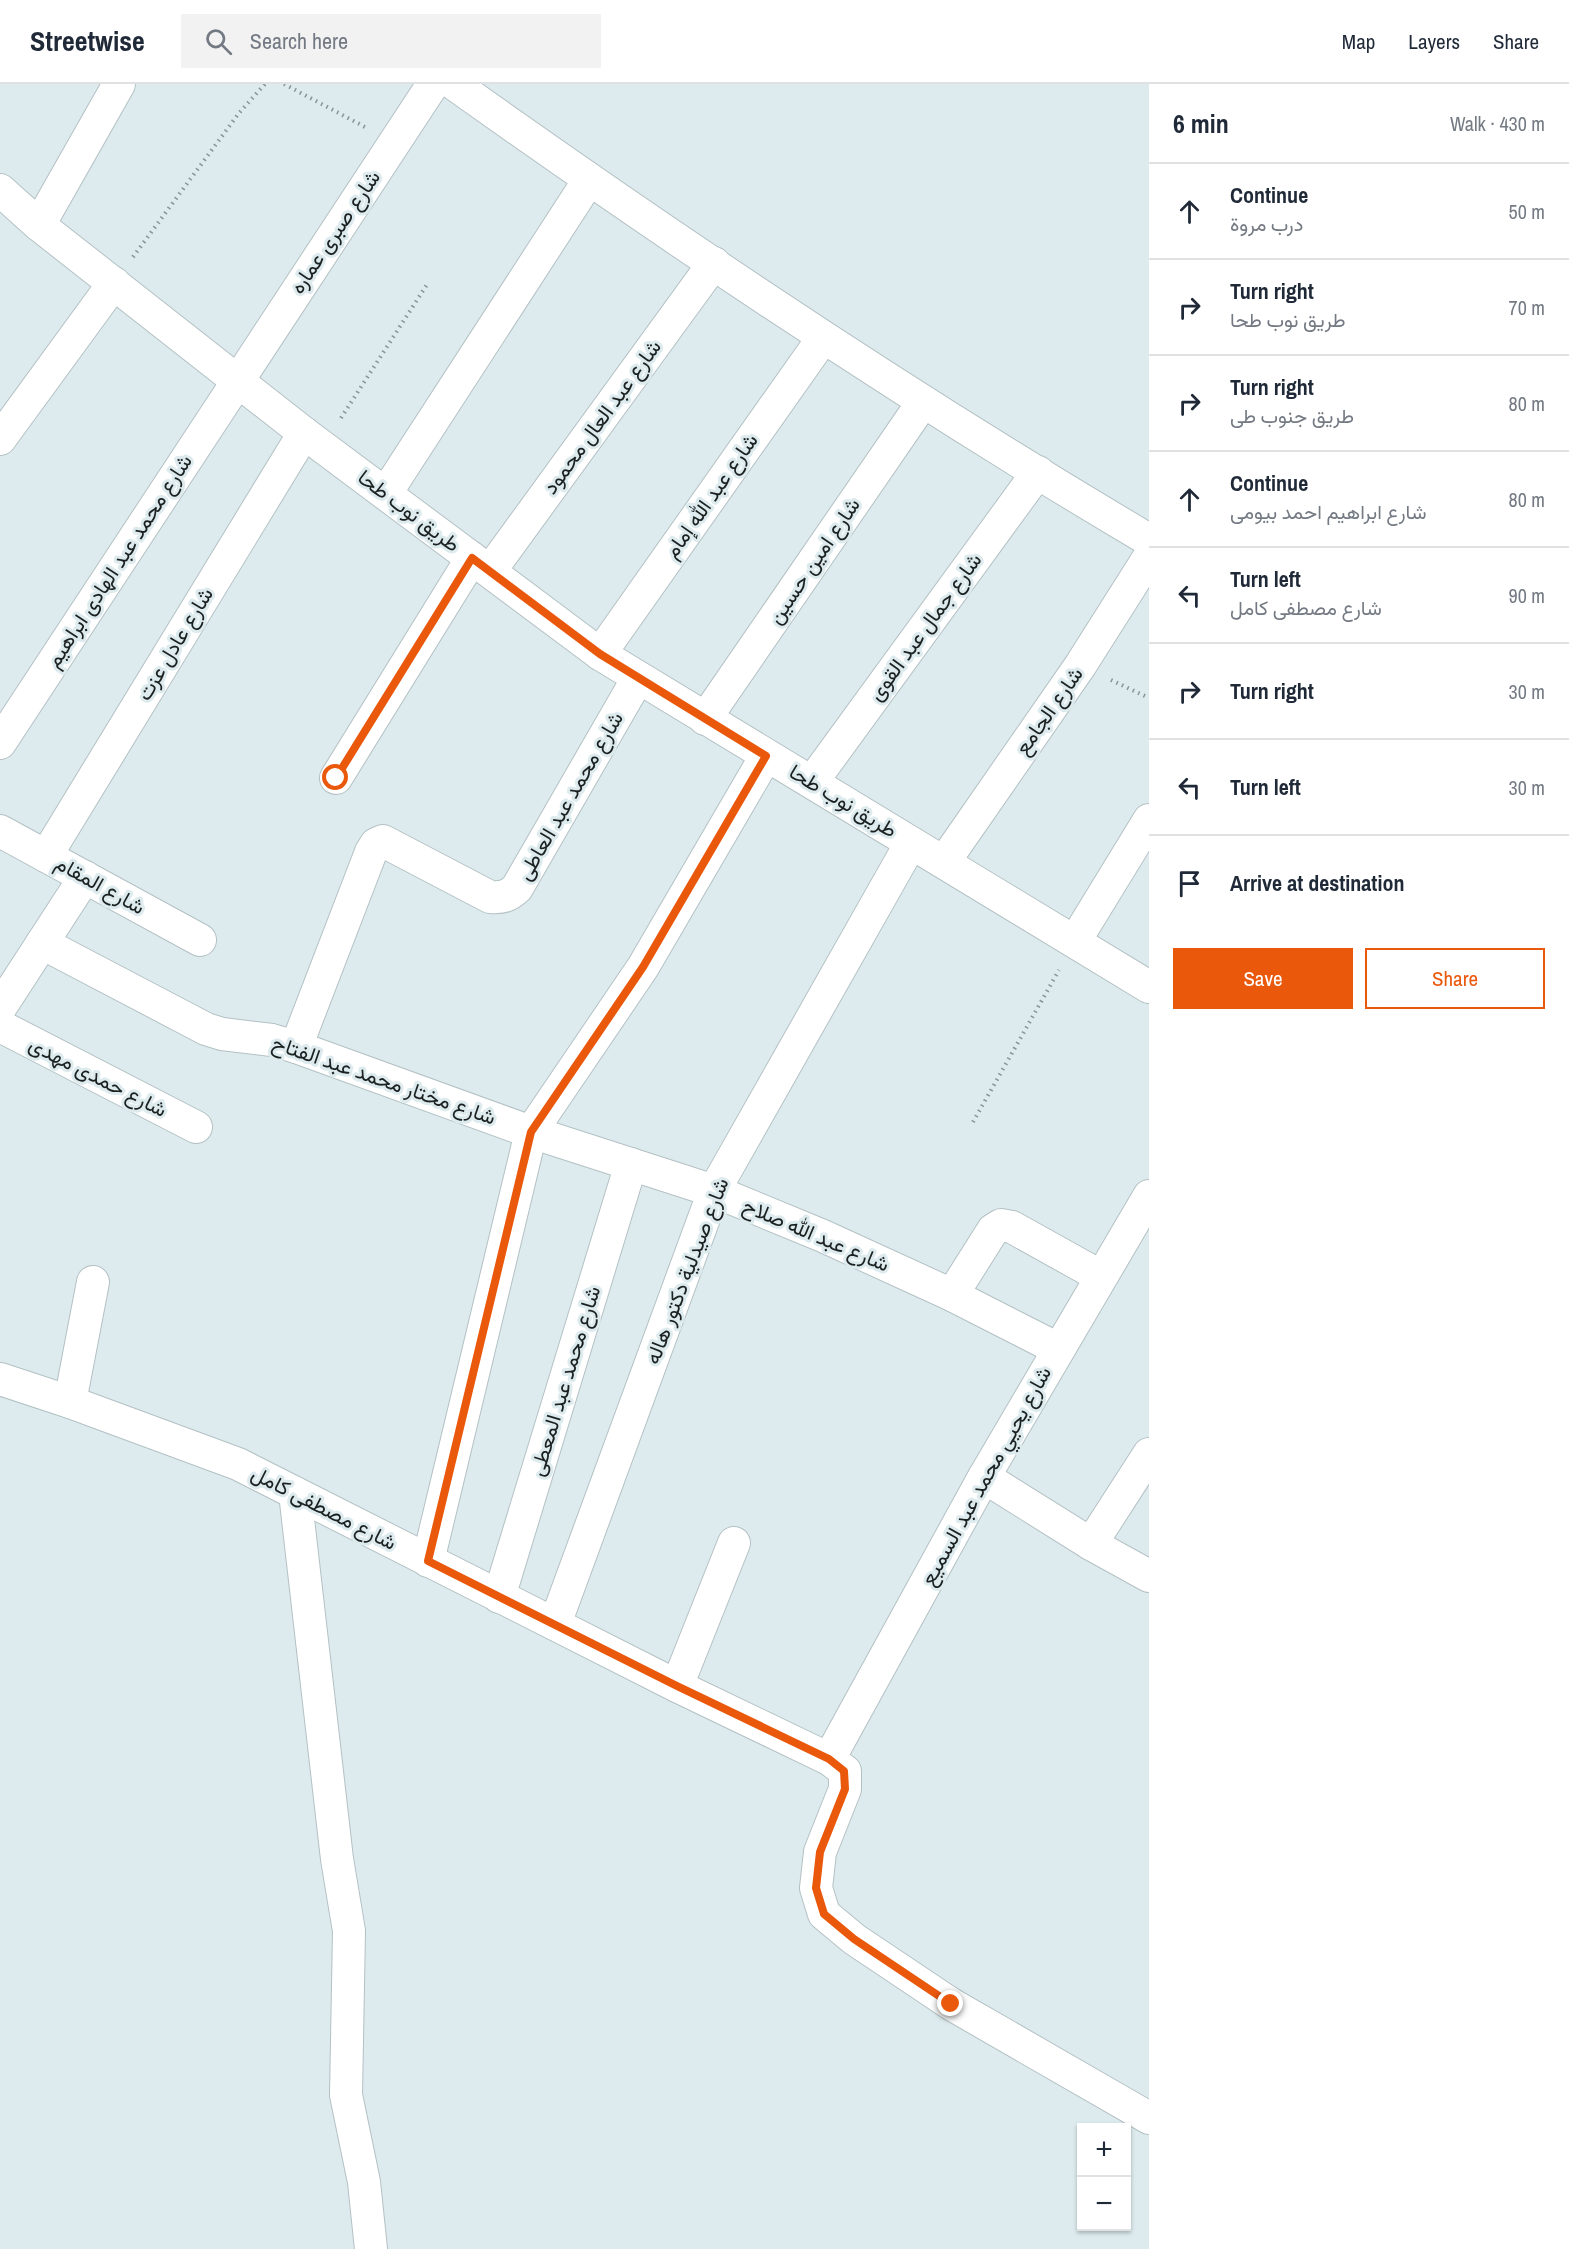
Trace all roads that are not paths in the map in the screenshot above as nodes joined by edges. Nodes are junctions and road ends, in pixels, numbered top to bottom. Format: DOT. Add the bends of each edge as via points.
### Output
graph roads {
  1 [pos="119,84"];
  2 [pos="433,84"];
  3 [pos="455,84"];
  4 [pos="589,180"];
  5 [pos="0,190"];
  6 [pos="39,225"];
  7 [pos="714,264"];
  8 [pos="114,283"];
  9 [pos="823,338"];
  10 [pos="238,379"];
  11 [pos="923,402"];
  12 [pos="0,439"];
  13 [pos="314,440"];
  14 [pos="1038,472"];
  15 [pos="386,493"];
  16 [pos="1148,543"];
  17 [pos="481,565"];
  18 [pos="600,654"];
  19 [pos="638,678"];
  20 [pos="705,720"];
  21 [pos="0,743"];
  22 [pos="766,756"];
  23 [pos="336,778"];
  24 [pos="812,782"];
  25 [pos="1149,820"];
  26 [pos="0,831"];
  27 [pos="911,843"];
  28 [pos="46,856"];
  29 [pos="944,862"];
  30 [pos="85,877"];
  31 [pos="200,940"];
  32 [pos="1075,941"];
  33 [pos="42,943"];
  34 [pos="1149,987"];
  35 [pos="0,1008"];
  36 [pos="0,1026"];
  37 [pos="296,1047"];
  38 [pos="196,1127"];
  39 [pos="531,1132"];
  40 [pos="631,1164"];
  41 [pos="714,1191"];
  42 [pos="1149,1196"];
  43 [pos="1100,1276"];
  44 [pos="93,1282"];
  45 [pos="952,1295"];
  46 [pos="1058,1348"];
  47 [pos="0,1379"];
  48 [pos="70,1402"];
  49 [pos="1149,1454"];
  50 [pos="984,1477"];
  51 [pos="295,1493"];
  52 [pos="734,1543"];
  53 [pos="1091,1544"];
  54 [pos="428,1561"];
  55 [pos="1149,1575"];
  56 [pos="499,1597"];
  57 [pos="555,1624"];
  58 [pos="677,1686"];
  59 [pos="829,1759"];
  60 [pos="1149,2118"];
  61 [pos="371,2249"];
  1 -- 6 [label="street"];
  2 -- 10 [label="street, شارع صبرى عماره"];
  3 -- 4 [label="street"];
  4 -- 7 [label="street"];
  4 -- 15 [label="street"];
  5 -- 6 [label="street, طريق نوب طحا"];
  6 -- 8 [label="street, طريق نوب طحا"];
  7 -- 9 [label="street"];
  7 -- 17 [label="street, شارع عبد العال محمود"];
  8 -- 10 [label="street, طريق نوب طحا"];
  8 -- 12 [label="street"];
  9 -- 11 [label="street"];
  9 -- 18 [label="street, شارع عبد الله إمام"];
  10 -- 13 [label="street, طريق نوب طحا"];
  10 -- 21 [label="street, شارع محمد عبد الهادى ابراهيم"];
  11 -- 14 [label="street"];
  11 -- 20 [label="street, شارع امين حسين"];
  13 -- 15 [label="street, طريق نوب طحا"];
  13 -- 28 [label="street, شارع عادل عزت"];
  14 -- 16 [label="street"];
  14 -- 24 [label="street, شارع جمال عبد القوى"];
  15 -- 17 [label="street, طريق نوب طحا"];
  16 -- 29 [label="street, شارع الجامع" via="1080,666"];
  17 -- 18 [label="street, طريق نوب طحا"];
  17 -- 23 [label="street, شارع عبد العال محمود"];
  18 -- 19 [label="street, طريق نوب طحا"];
  19 -- 20 [label="street, طريق نوب طحا"];
  19 -- 37 [label="street, شارع محمد عبد العاطى" via="517,888 502,898 490,897 383,841 376,844"];
  20 -- 22 [label="street, طريق نوب طحا"];
  22 -- 24 [label="street, طريق نوب طحا"];
  22 -- 39 [label="street" via="643,967"];
  24 -- 27 [label="street, طريق نوب طحا"];
  25 -- 32 [label="street"];
  26 -- 28 [label="street, شارع المقام"];
  27 -- 29 [label="street, طريق نوب طحا"];
  27 -- 41 [label="street, شارع صيدلية دكتور هاله"];
  28 -- 30 [label="street, شارع المقام"];
  29 -- 32 [label="street, طريق نوب طحا"];
  30 -- 31 [label="street, شارع المقام"];
  30 -- 33 [label="street"];
  32 -- 34 [label="street, طريق نوب طحا"];
  33 -- 35 [label="street"];
  33 -- 37 [label="street, شارع مختار محمد عبد الفتاح" via="206,1029"];
  36 -- 38 [label="street, شارع حمدى مهدى"];
  37 -- 39 [label="street, شارع مختار محمد عبد الفتاح"];
  39 -- 40 [label="street, شارع عبد الله صلاح"];
  39 -- 54 [label="street"];
  40 -- 41 [label="street, شارع عبد الله صلاح"];
  40 -- 56 [label="street, شارع محمد عبد المعطى"];
  41 -- 45 [label="street, شارع عبد الله صلاح"];
  41 -- 57 [label="street, شارع صيدلية دكتور هاله"];
  42 -- 43 [label="street, شارع يحيي محمد عبد السميع"];
  43 -- 45 [label="street" via="1012,1227 1001,1225 993,1230"];
  43 -- 46 [label="street, شارع يحيي محمد عبد السميع"];
  44 -- 48 [label="street"];
  45 -- 46 [label="street, شارع عبد الله صلاح"];
  46 -- 50 [label="street, شارع يحيي محمد عبد السميع"];
  47 -- 48 [label="street, شارع مصطفى كامل"];
  48 -- 51 [label="street, شارع مصطفى كامل" via="238,1464"];
  49 -- 53 [label="street"];
  50 -- 53 [label="street"];
  50 -- 59 [label="street, شارع يحيي محمد عبد السميع"];
  51 -- 54 [label="street, شارع مصطفى كامل"];
  51 -- 61 [label="street" via="337,1859 349,1931 346,2095 364,2182"];
  52 -- 58 [label="street"];
  53 -- 55 [label="street"];
  54 -- 56 [label="street, شارع مصطفى كامل"];
  56 -- 57 [label="street, شارع مصطفى كامل"];
  57 -- 58 [label="street, شارع مصطفى كامل"];
  58 -- 59 [label="street, شارع مصطفى كامل"];
  59 -- 60 [label="street" via="844,1771 845,1789 820,1852 816,1888 824,1914 854,1939 951,2004"];
}
